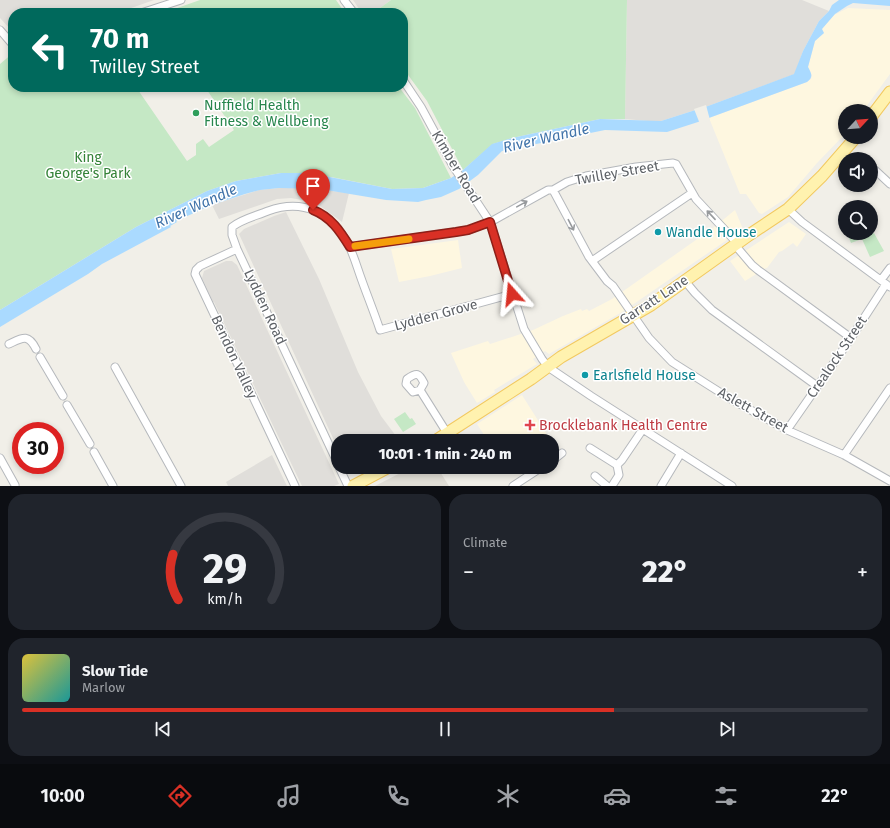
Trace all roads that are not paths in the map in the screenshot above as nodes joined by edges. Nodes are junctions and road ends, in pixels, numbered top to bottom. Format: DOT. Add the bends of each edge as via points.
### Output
graph roads {
  1 [pos="180,0"];
  2 [pos="344,0"];
  3 [pos="156,8"];
  4 [pos="350,8"];
  5 [pos="0,30"];
  6 [pos="8,39"];
  7 [pos="408,88"];
  8 [pos="890,92"];
  9 [pos="878,108"];
  10 [pos="850,144"];
  11 [pos="878,173"];
  12 [pos="890,184"];
  13 [pos="553,190"];
  14 [pos="692,193"];
  15 [pos="788,209"];
  16 [pos="313,210"];
  17 [pos="490,222"];
  18 [pos="736,244"];
  19 [pos="350,247"];
  20 [pos="237,249"];
  21 [pos="592,260"];
  22 [pos="890,268"];
  23 [pos="685,281"];
  24 [pos="886,283"];
  25 [pos="512,294"];
  26 [pos="634,316"];
  27 [pos="851,338"];
  28 [pos="8,344"];
  29 [pos="36,349"];
  30 [pos="40,357"];
  31 [pos="114,367"];
  32 [pos="548,367"];
  33 [pos="817,386"];
  34 [pos="890,388"];
  35 [pos="420,390"];
  36 [pos="62,396"];
  37 [pos="68,405"];
  38 [pos="643,429"];
  39 [pos="787,430"];
  40 [pos="447,433"];
  41 [pos="90,444"];
  42 [pos="590,448"];
  43 [pos="331,449"];
  44 [pos="94,452"];
  45 [pos="681,453"];
  46 [pos="562,454"];
  47 [pos="844,455"];
  48 [pos="559,456"];
  49 [pos="0,458"];
  50 [pos="617,465"];
  51 [pos="343,474"];
  52 [pos="376,474"];
  53 [pos="531,474"];
  54 [pos="594,476"];
  55 [pos="890,481"];
  56 [pos="15,485"];
  57 [pos="113,486"];
  58 [pos="181,486"];
  59 [pos="295,486"];
  60 [pos="348,486"];
  61 [pos="353,486"];
  62 [pos="513,486"];
  63 [pos="606,486"];
  64 [pos="612,486"];
  65 [pos="661,486"];
  66 [pos="732,486"];
  1 -- 3 [label="street"];
  2 -- 4 [label="street"];
  5 -- 6 [label="street"];
  7 -- 17 [label="street, Kimber Road" via="456,171"];
  8 -- 9 [label="main road"];
  10 -- 15 [label="main road, Garratt Lane"];
  11 -- 12 [label="street"];
  13 -- 14 [label="street, Twilley Street" via="586,176 673,163"];
  17 -- 13 [label="street, Twilley Street, one-way" via="548,190"];
  13 -- 21 [label="street, Aslett Street, one-way"];
  18 -- 14 [label="street, Twilley Street, one-way"];
  14 -- 21 [label="street"];
  15 -- 18 [label="main road, Garratt Lane"];
  15 -- 24 [label="street"];
  16 -- 19 [label="street, Lydden Grove" via="330,220"];
  16 -- 20 [label="street, Lydden Road" via="289,206 238,222 232,227"];
  17 -- 19 [label="street, Twilley Street" via="468,230"];
  17 -- 25 [label="street, Kimber Road"];
  18 -- 23 [label="main road, Garratt Lane"];
  18 -- 27 [label="street, Twilley Street" via="758,270"];
  19 -- 25 [label="street, Lydden Grove" via="380,330"];
  20 -- 43 [label="street, Lydden Road"];
  20 -- 59 [label="street, Bendon Valley" via="200,266 195,274"];
  21 -- 26 [label="street, Aslett Street"];
  22 -- 24 [label="street, Crealock Street"];
  23 -- 26 [label="main road, Garratt Lane"];
  23 -- 33 [label="street" via="712,310"];
  24 -- 27 [label="street, Crealock Street"];
  25 -- 32 [label="street, Kimber Road" via="526,333"];
  26 -- 32 [label="main road, Garratt Lane"];
  26 -- 39 [label="street, Aslett Street" via="672,362"];
  27 -- 33 [label="street, Crealock Street"];
  28 -- 29 [label="street" via="20,338 28,338"];
  30 -- 36 [label="street"];
  31 -- 58 [label="street"];
  32 -- 38 [label="street"];
  32 -- 40 [label="main road, Garratt Lane"];
  33 -- 39 [label="street, Crealock Street"];
  34 -- 47 [label="street"];
  35 -- 40 [label="street"];
  37 -- 41 [label="street"];
  38 -- 45 [label="street"];
  38 -- 50 [label="street"];
  39 -- 47 [label="street, Aslett Street"];
  42 -- 50 [label="street"];
  44 -- 57 [label="street"];
  45 -- 65 [label="street"];
  45 -- 66 [label="street"];
  46 -- 48 [label="street"];
  47 -- 55 [label="street, Aslett Street"];
  49 -- 56 [label="street"];
  50 -- 64 [label="street" via="619,475"];
  51 -- 60 [label="street, Lydden Road"];
  52 -- 61 [label="main road"];
  53 -- 62 [label="street"];
  54 -- 63 [label="street"];
}
